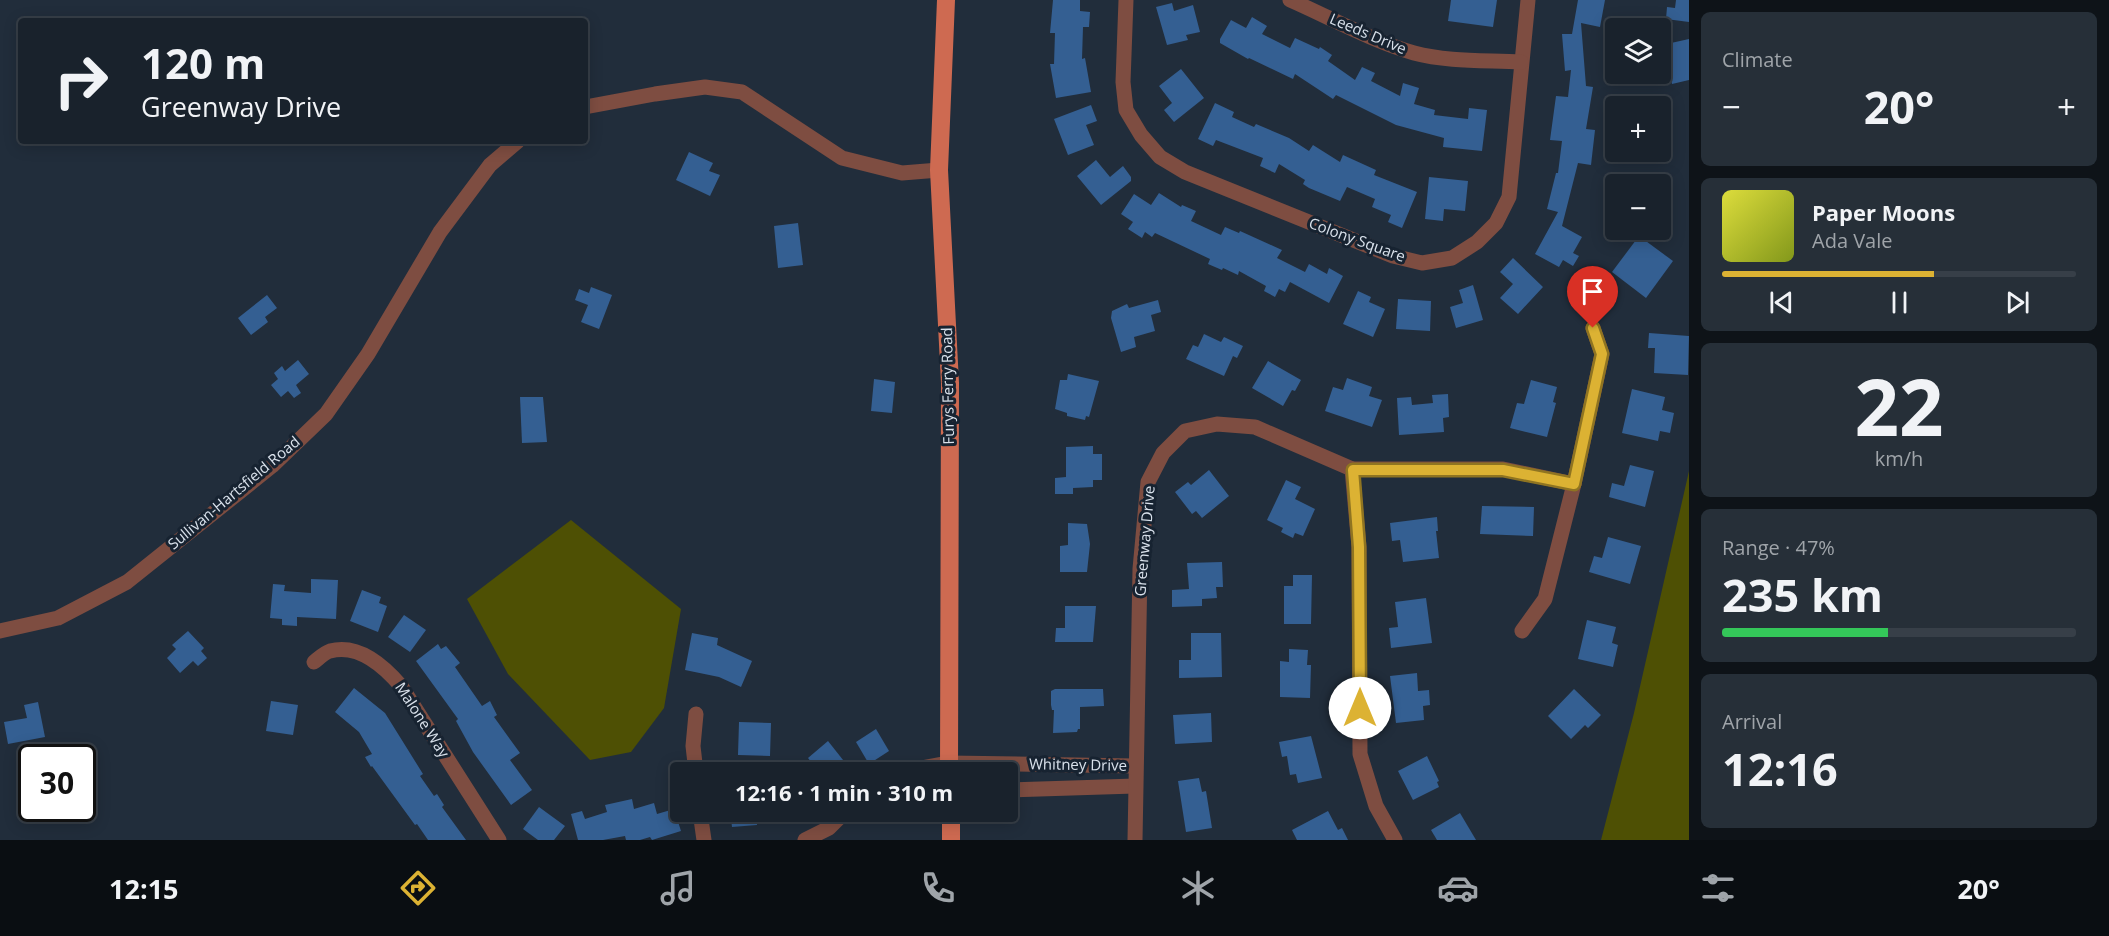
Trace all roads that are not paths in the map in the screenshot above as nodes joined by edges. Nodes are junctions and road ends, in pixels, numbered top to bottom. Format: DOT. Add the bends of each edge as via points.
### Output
graph roads {
  1 [pos="946,0"];
  2 [pos="1125,0"];
  3 [pos="1290,0"];
  4 [pos="1528,0"];
  5 [pos="1521,62"];
  6 [pos="588,106"];
  7 [pos="514,144"];
  8 [pos="939,170"];
  9 [pos="1593,328"];
  10 [pos="1353,470"];
  11 [pos="1574,484"];
  12 [pos="0,631"];
  13 [pos="1522,631"];
  14 [pos="314,662"];
  15 [pos="696,714"];
  16 [pos="695,762"];
  17 [pos="949,762"];
  18 [pos="1135,766"];
  19 [pos="1018,767"];
  20 [pos="1135,786"];
  21 [pos="1018,790"];
  22 [pos="701,822"];
  23 [pos="835,822"];
  24 [pos="951,822"];
  25 [pos="499,840"];
  26 [pos="704,840"];
  27 [pos="805,840"];
  28 [pos="951,840"];
  29 [pos="1135,840"];
  30 [pos="1395,840"];
  1 -- 8 [label="main road, Furys Ferry Road"];
  2 -- 5 [label="street, Colony Square" via="1126,110 1160,157 1185,172 1394,256 1422,263 1452,258 1477,242 1496,222 1509,197"];
  3 -- 5 [label="street, Leeds Drive" via="1416,53"];
  4 -- 5 [label="street, Colony Square"];
  6 -- 8 [label="street" via="705,87 742,92 842,158 902,173"];
  7 -- 12 [label="street, Sullivan-Hartsfield Road" via="490,165 440,232 368,354 326,414 279,459 127,582 58,618"];
  8 -- 17 [label="main road, Furys Ferry Road" via="950,383"];
  9 -- 11 [label="street" via="1602,354"];
  10 -- 11 [label="street, Greenway Drive" via="1503,470"];
  10 -- 18 [label="street, Greenway Drive" via="1255,427 1217,424 1185,431 1163,453 1148,482 1140,569"];
  10 -- 30 [label="street" via="1359,547 1360,754 1376,806"];
  11 -- 13 [label="street" via="1545,599"];
  14 -- 25 [label="street, Malone Way" via="329,652 351,651 390,673"];
  15 -- 16 [label="street"];
  18 -- 19 [label="street, Whitney Drive"];
  18 -- 20 [label="street, Greenway Drive"];
  20 -- 21 [label="street, Whitney Drive"];
  20 -- 29 [label="street, Greenway Drive"];
  22 -- 26 [label="street"];
  23 -- 27 [label="street"];
  24 -- 28 [label="main road"];
}
